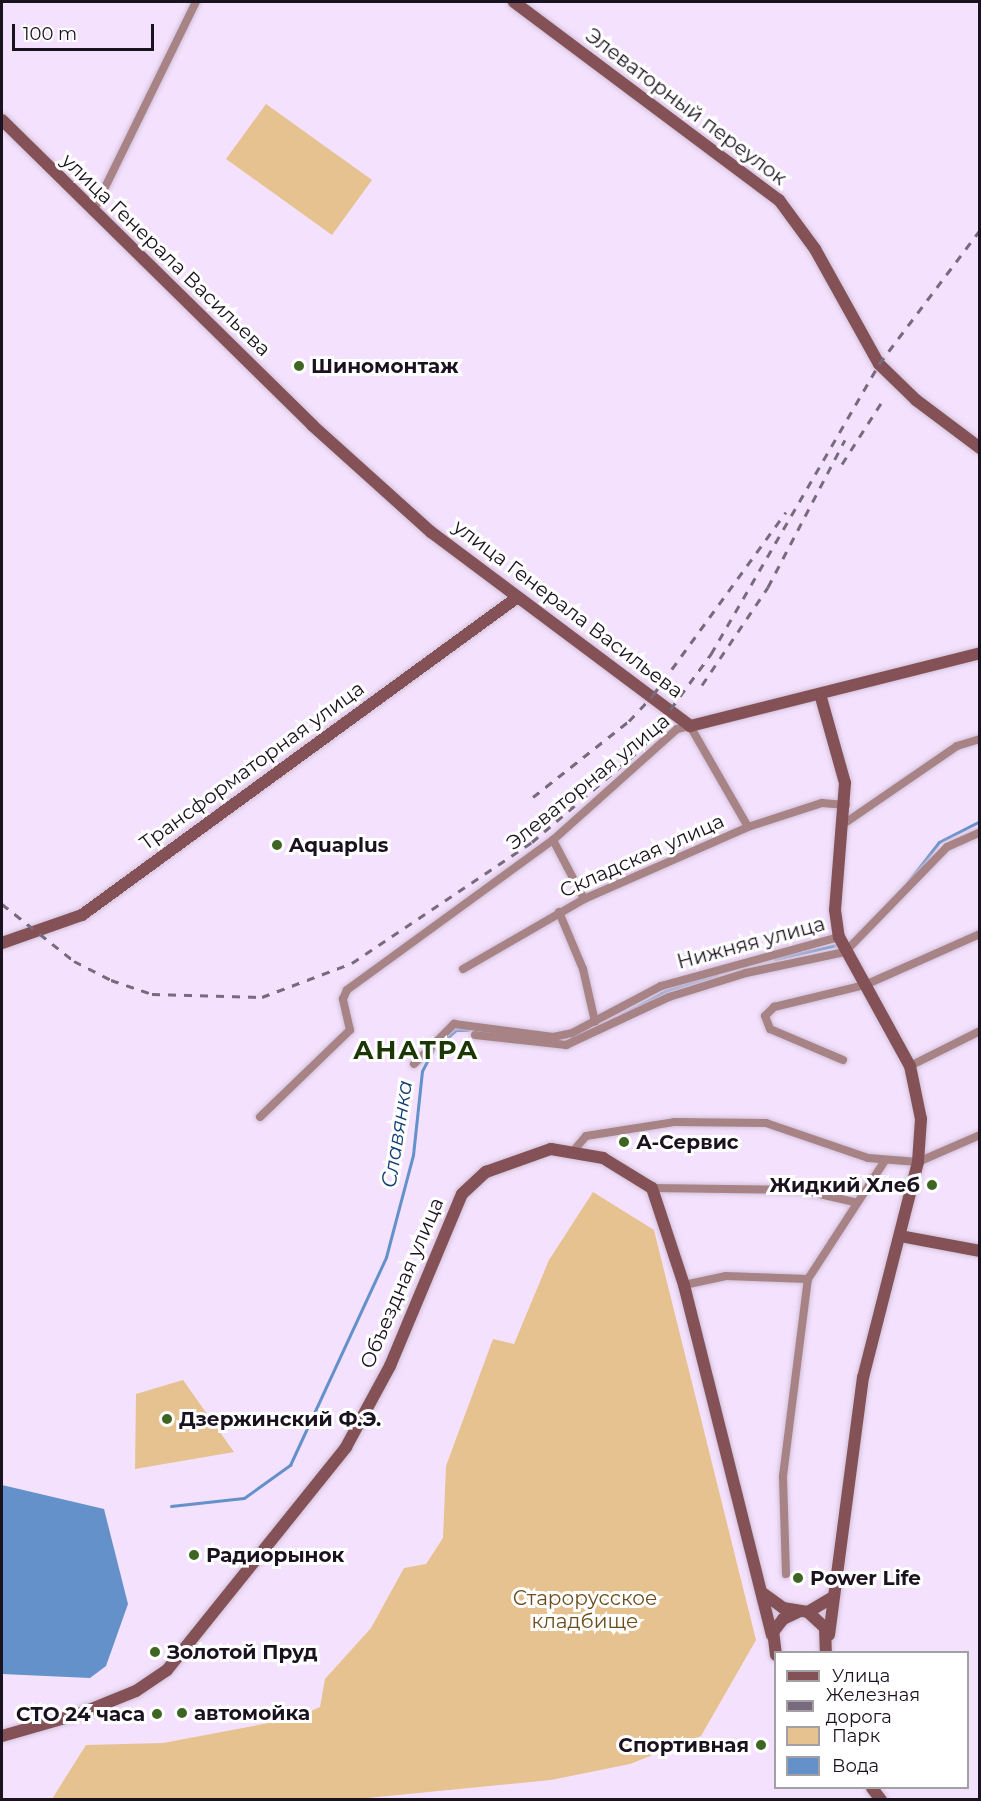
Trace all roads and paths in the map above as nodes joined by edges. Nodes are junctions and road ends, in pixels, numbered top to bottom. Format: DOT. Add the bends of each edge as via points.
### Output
graph roads {
  1 [pos="196,2"];
  2 [pos="514,2"];
  3 [pos="2,120"];
  4 [pos="93,212"];
  5 [pos="980,448"];
  6 [pos="515,599"];
  7 [pos="980,653"];
  8 [pos="820,694"];
  9 [pos="690,726"];
  10 [pos="980,739"];
  11 [pos="846,805"];
  12 [pos="845,824"];
  13 [pos="748,827"];
  14 [pos="980,832"];
  15 [pos="553,840"];
  16 [pos="584,899"];
  17 [pos="559,912"];
  18 [pos="980,934"];
  19 [pos="839,937"];
  20 [pos="2,943"];
  21 [pos="845,952"];
  22 [pos="463,969"];
  23 [pos="865,985"];
  24 [pos="595,1022"];
  25 [pos="980,1031"];
  26 [pos="475,1035"];
  27 [pos="843,1060"];
  28 [pos="414,1064"];
  29 [pos="910,1066"];
  30 [pos="260,1117"];
  31 [pos="980,1135"];
  32 [pos="574,1150"];
  33 [pos="884,1162"];
  34 [pos="918,1162"];
  35 [pos="652,1188"];
  36 [pos="854,1202"];
  37 [pos="900,1236"];
  38 [pos="980,1251"];
  39 [pos="808,1279"];
  40 [pos="684,1285"];
  41 [pos="786,1574"];
  42 [pos="764,1593"];
  43 [pos="833,1597"];
  44 [pos="803,1612"];
  45 [pos="772,1635"];
  46 [pos="828,1635"];
  47 [pos="775,1651"];
  48 [pos="826,1651"];
  49 [pos="2,1736"];
  1 -- 4 [label="street"];
  2 -- 5 [label="main road, Элеваторный переулок" via="779,200 815,249 879,364"];
  3 -- 4 [label="main road, улица Генерала Васильева"];
  4 -- 6 [label="main road, улица Генерала Васильева" via="312,425"];
  6 -- 9 [label="main road, улица Генерала Васильева"];
  6 -- 20 [label="main road, Трансформаторная улица" via="82,915"];
  7 -- 8 [label="main road, Элеваторная улица"];
  8 -- 9 [label="main road, Элеваторная улица"];
  8 -- 11 [label="main road"];
  9 -- 13 [label="street, улица Генерала Васильева"];
  9 -- 15 [label="street, Элеваторная улица" via="677,729"];
  10 -- 12 [label="street" via="957,746"];
  11 -- 12 [label="main road"];
  11 -- 13 [label="street, Складская улица" via="822,803"];
  12 -- 19 [label="main road" via="835,910"];
  13 -- 16 [label="street, Складская улица"];
  14 -- 21 [label="street" via="947,847"];
  15 -- 16 [label="street"];
  15 -- 30 [label="street, Элеваторная улица" via="347,990 343,999 350,1030"];
  16 -- 17 [label="street, Складская улица"];
  17 -- 22 [label="street, Складская улица"];
  17 -- 24 [label="street" via="583,969"];
  18 -- 23 [label="street"];
  19 -- 21 [label="main road"];
  19 -- 24 [label="street, Нижняя улица" via="705,970 661,986"];
  21 -- 23 [label="main road"];
  21 -- 26 [label="street, Нижняя улица" via="669,997 566,1045"];
  23 -- 27 [label="street" via="774,1007 765,1016 770,1029"];
  23 -- 29 [label="main road"];
  24 -- 28 [label="street, Нижняя улица" via="553,1037 454,1024"];
  25 -- 29 [label="street"];
  29 -- 34 [label="main road" via="921,1110"];
  31 -- 34 [label="street"];
  32 -- 33 [label="street" via="586,1136 674,1122 766,1123"];
  32 -- 35 [label="main road, Объездная улица" via="618,1165"];
  32 -- 49 [label="main road, Объездная улица" via="528,1154 486,1172 462,1194 390,1366 346,1447 167,1670 136,1691 89,1710"];
  33 -- 34 [label="street"];
  33 -- 36 [label="street"];
  34 -- 37 [label="main road"];
  35 -- 36 [label="street" via="802,1190"];
  35 -- 40 [label="main road"];
  36 -- 39 [label="street"];
  37 -- 38 [label="main road"];
  37 -- 43 [label="main road" via="862,1377"];
  39 -- 40 [label="street" via="726,1276"];
  39 -- 41 [label="street" via="783,1476"];
  40 -- 42 [label="main road"];
  42 -- 44 [label="main road"];
  42 -- 45 [label="main road"];
  43 -- 44 [label="main road"];
  43 -- 46 [label="main road"];
  44 -- 45 [label="main road" via="783,1619"];
  44 -- 46 [label="main road" via="820,1620"];
  45 -- 47 [label="main road"];
  46 -- 48 [label="main road"];
}
